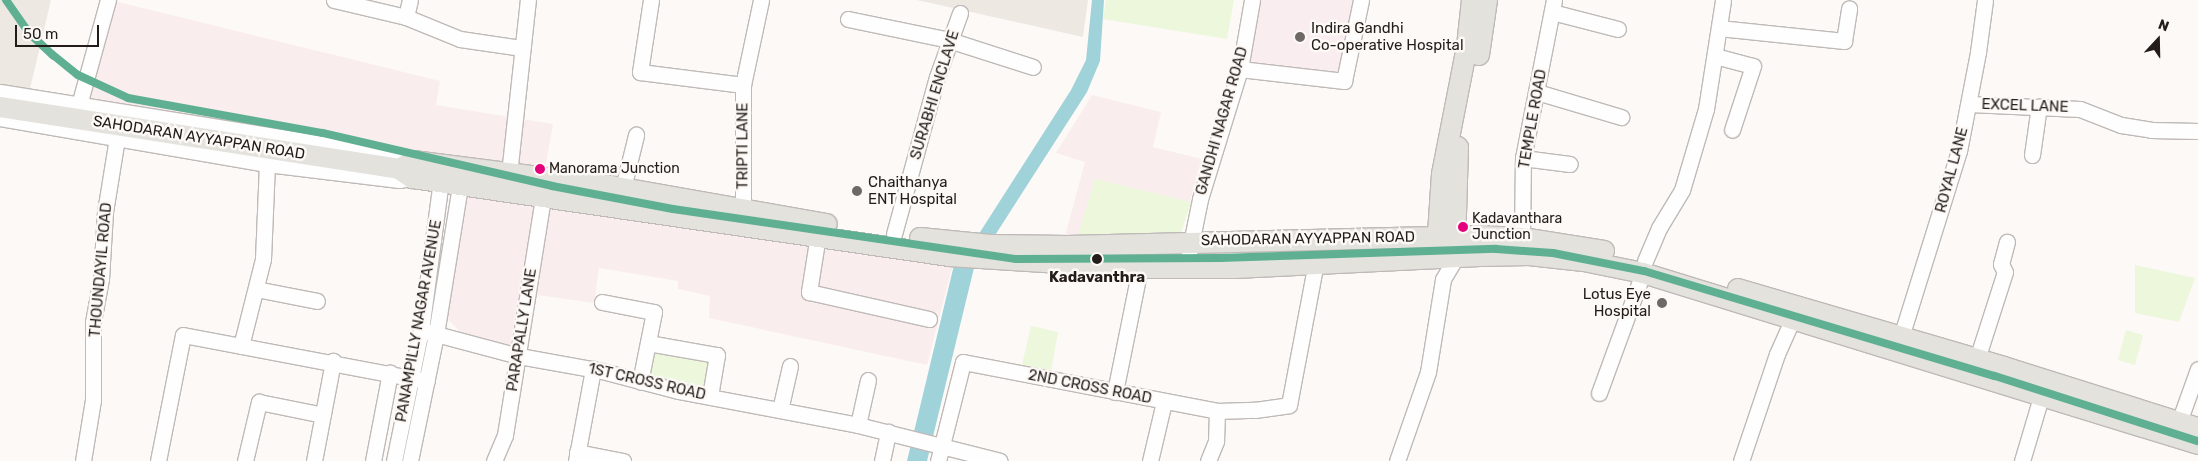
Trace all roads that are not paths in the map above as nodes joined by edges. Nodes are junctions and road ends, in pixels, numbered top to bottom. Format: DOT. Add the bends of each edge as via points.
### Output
graph roads {
  1 [pos="108,0"];
  2 [pos="334,0"];
  3 [pos="410,0"];
  4 [pos="528,0"];
  5 [pos="651,0"];
  6 [pos="761,0"];
  7 [pos="1252,0"];
  8 [pos="1361,0"];
  9 [pos="1472,0"];
  10 [pos="1488,0"];
  11 [pos="1723,0"];
  12 [pos="1984,0"];
  13 [pos="1553,6"];
  14 [pos="1850,8"];
  15 [pos="960,13"];
  16 [pos="406,17"];
  17 [pos="848,19"];
  18 [pos="1719,28"];
  19 [pos="1618,29"];
  20 [pos="949,40"];
  21 [pos="522,48"];
  22 [pos="1715,56"];
  23 [pos="1033,67"];
  24 [pos="1240,68"];
  25 [pos="743,85"];
  26 [pos="0,92"];
  27 [pos="1537,92"];
  28 [pos="1969,104"];
  29 [pos="79,105"];
  30 [pos="2039,106"];
  31 [pos="0,107"];
  32 [pos="1621,117"];
  33 [pos="0,118"];
  34 [pos="1732,130"];
  35 [pos="2198,130"];
  36 [pos="636,135"];
  37 [pos="117,138"];
  38 [pos="2032,155"];
  39 [pos="1523,158"];
  40 [pos="267,164"];
  41 [pos="1570,164"];
  42 [pos="408,169"];
  43 [pos="509,174"];
  44 [pos="456,178"];
  45 [pos="617,187"];
  46 [pos="543,197"];
  47 [pos="610,207"];
  48 [pos="743,208"];
  49 [pos="894,234"];
  50 [pos="818,235"];
  51 [pos="1446,236"];
  52 [pos="1522,238"];
  53 [pos="1189,242"];
  54 [pos="2007,242"];
  55 [pos="954,249"];
  56 [pos="987,252"];
  57 [pos="1446,258"];
  58 [pos="1316,262"];
  59 [pos="1644,267"];
  60 [pos="1140,268"];
  61 [pos="1186,268"];
  62 [pos="256,289"];
  63 [pos="317,301"];
  64 [pos="602,302"];
  65 [pos="929,319"];
  66 [pos="1792,320"];
  67 [pos="421,330"];
  68 [pos="436,334"];
  69 [pos="648,343"];
  70 [pos="1898,344"];
  71 [pos="241,346"];
  72 [pos="519,356"];
  73 [pos="1978,359"];
  74 [pos="333,361"];
  75 [pos="790,366"];
  76 [pos="593,369"];
  77 [pos="2198,369"];
  78 [pos="390,373"];
  79 [pos="412,378"];
  80 [pos="868,380"];
  81 [pos="427,381"];
  82 [pos="640,382"];
  83 [pos="1115,392"];
  84 [pos="1600,392"];
  85 [pos="710,396"];
  86 [pos="2041,398"];
  87 [pos="1164,402"];
  88 [pos="780,410"];
  89 [pos="1217,411"];
  90 [pos="323,415"];
  91 [pos="2179,422"];
  92 [pos="858,426"];
  93 [pos="2198,428"];
  94 [pos="888,432"];
  95 [pos="942,444"];
  96 [pos="2198,444"];
  97 [pos="577,456"];
  98 [pos="82,461"];
  99 [pos="158,461"];
  100 [pos="245,461"];
  101 [pos="314,461"];
  102 [pos="373,461"];
  103 [pos="394,461"];
  104 [pos="410,461"];
  105 [pos="494,461"];
  106 [pos="623,461"];
  107 [pos="882,461"];
  108 [pos="938,461"];
  109 [pos="1000,461"];
  110 [pos="1150,461"];
  111 [pos="1208,461"];
  112 [pos="1397,461"];
  113 [pos="1741,461"];
  114 [pos="2022,461"];
  1 -- 29 [label="street"];
  2 -- 16 [label="street"];
  3 -- 16 [label="street"];
  4 -- 21 [label="street"];
  5 -- 25 [label="street, TRIPTI LANE" via="640,72"];
  6 -- 25 [label="street, TRIPTI LANE"];
  7 -- 24 [label="street, GANDHI NAGAR ROAD"];
  8 -- 24 [label="street" via="1344,81"];
  9 -- 51 [label="main road" via="1467,46 1442,174"];
  10 -- 51 [label="main road" via="1481,47 1458,144"];
  11 -- 18 [label="street"];
  12 -- 28 [label="street, ROYAL LANE"];
  13 -- 19 [label="street"];
  13 -- 27 [label="street, TEMPLE ROAD"];
  14 -- 18 [label="street" via="1844,41"];
  15 -- 20 [label="street, SURABHI ENCLAVE"];
  16 -- 21 [label="street" via="460,38"];
  17 -- 20 [label="street"];
  18 -- 22 [label="street"];
  20 -- 23 [label="street"];
  20 -- 49 [label="street, SURABHI ENCLAVE"];
  21 -- 43 [label="street"];
  22 -- 34 [label="street" via="1753,66"];
  22 -- 59 [label="street" via="1706,109 1682,190 1660,228"];
  24 -- 53 [label="street, GANDHI NAGAR ROAD"];
  25 -- 48 [label="street, TRIPTI LANE"];
  26 -- 29 [label="street"];
  27 -- 32 [label="street"];
  27 -- 39 [label="street, TEMPLE ROAD"];
  28 -- 30 [label="street, EXCEL LANE"];
  28 -- 70 [label="street, ROYAL LANE" via="1959,151"];
  29 -- 42 [label="street" via="399,156"];
  30 -- 35 [label="street, EXCEL LANE" via="2080,108 2121,125 2150,130"];
  30 -- 38 [label="street"];
  31 -- 42 [label="main road, SAHODARAN AYYAPPAN ROAD"];
  33 -- 37 [label="street"];
  36 -- 45 [label="street"];
  37 -- 40 [label="street"];
  37 -- 98 [label="street, THOUNDAYIL ROAD" via="105,212 102,279 93,322 93,400"];
  39 -- 41 [label="street"];
  39 -- 52 [label="street, TEMPLE ROAD"];
  40 -- 42 [label="street" via="399,180"];
  40 -- 62 [label="street" via="263,259"];
  42 -- 44 [label="main road, SAHODARAN AYYAPPAN ROAD"];
  42 -- 44 [label="main road, SAHODARAN AYYAPPAN ROAD"];
  43 -- 44 [label="main road, SAHODARAN AYYAPPAN ROAD"];
  43 -- 45 [label="main road, SAHODARAN AYYAPPAN ROAD"];
  44 -- 46 [label="main road, SAHODARAN AYYAPPAN ROAD"];
  44 -- 67 [label="street, PANAMPILLY NAGAR AVENUE"];
  44 -- 68 [label="street, PANAMPILLY NAGAR AVENUE"];
  45 -- 47 [label="main road"];
  45 -- 48 [label="main road, SAHODARAN AYYAPPAN ROAD"];
  46 -- 47 [label="main road, SAHODARAN AYYAPPAN ROAD"];
  46 -- 72 [label="street, PARAPALLY LANE"];
  47 -- 50 [label="main road, SAHODARAN AYYAPPAN ROAD"];
  48 -- 49 [label="main road, SAHODARAN AYYAPPAN ROAD"];
  49 -- 55 [label="main road, SAHODARAN AYYAPPAN ROAD"];
  50 -- 55 [label="main road, SAHODARAN AYYAPPAN ROAD"];
  50 -- 65 [label="street" via="809,292"];
  51 -- 52 [label="main road, SAHODARAN AYYAPPAN ROAD"];
  51 -- 53 [label="main road, SAHODARAN AYYAPPAN ROAD"];
  51 -- 57 [label="main road"];
  52 -- 59 [label="main road, SAHODARAN AYYAPPAN ROAD" via="1590,248"];
  53 -- 56 [label="main road, SAHODARAN AYYAPPAN ROAD"];
  53 -- 61 [label="street, GANDHI NAGAR ROAD"];
  54 -- 73 [label="street" via="2001,264 2005,272"];
  55 -- 56 [label="main road, SAHODARAN AYYAPPAN ROAD"];
  56 -- 60 [label="main road, SAHODARAN AYYAPPAN ROAD"];
  57 -- 58 [label="main road, SAHODARAN AYYAPPAN ROAD"];
  57 -- 59 [label="main road, SAHODARAN AYYAPPAN ROAD" via="1529,256"];
  57 -- 112 [label="street" via="1428,372"];
  58 -- 61 [label="main road, SAHODARAN AYYAPPAN ROAD"];
  58 -- 89 [label="street, 2ND CROSS ROAD" via="1289,405"];
  59 -- 66 [label="main road, SAHODARAN AYYAPPAN ROAD"];
  59 -- 70 [label="main road, SAHODARAN AYYAPPAN ROAD"];
  59 -- 84 [label="street"];
  60 -- 61 [label="main road, SAHODARAN AYYAPPAN ROAD"];
  60 -- 83 [label="street"];
  62 -- 63 [label="street"];
  62 -- 71 [label="street"];
  64 -- 69 [label="street" via="654,312"];
  66 -- 70 [label="main road, SAHODARAN AYYAPPAN ROAD"];
  66 -- 113 [label="street" via="1777,354"];
  67 -- 68 [label="street, 1ST CROSS ROAD"];
  67 -- 79 [label="street, PANAMPILLY NAGAR AVENUE"];
  68 -- 72 [label="street, 1ST CROSS ROAD"];
  68 -- 81 [label="street, PANAMPILLY NAGAR AVENUE"];
  69 -- 82 [label="street"];
  69 -- 85 [label="street" via="716,355"];
  70 -- 73 [label="main road, SAHODARAN AYYAPPAN ROAD"];
  70 -- 86 [label="main road, SAHODARAN AYYAPPAN ROAD"];
  71 -- 74 [label="street"];
  71 -- 99 [label="street" via="183,335"];
  72 -- 76 [label="street, 1ST CROSS ROAD"];
  72 -- 105 [label="street, PARAPALLY LANE" via="505,435"];
  73 -- 91 [label="main road, SAHODARAN AYYAPPAN ROAD"];
  74 -- 78 [label="street"];
  74 -- 90 [label="street"];
  75 -- 88 [label="street"];
  76 -- 82 [label="street, 1ST CROSS ROAD"];
  76 -- 97 [label="street"];
  77 -- 91 [label="street"];
  78 -- 79 [label="street"];
  78 -- 102 [label="street"];
  79 -- 81 [label="street"];
  79 -- 103 [label="street, PANAMPILLY NAGAR AVENUE"];
  80 -- 92 [label="street"];
  81 -- 104 [label="street, PANAMPILLY NAGAR AVENUE"];
  82 -- 85 [label="street, 1ST CROSS ROAD"];
  83 -- 87 [label="street, 2ND CROSS ROAD"];
  83 -- 95 [label="street, 2ND CROSS ROAD" via="963,362"];
  85 -- 88 [label="street, 1ST CROSS ROAD"];
  86 -- 96 [label="main road, SAHODARAN AYYAPPAN ROAD"];
  86 -- 114 [label="street"];
  87 -- 89 [label="street, 2ND CROSS ROAD"];
  87 -- 110 [label="street"];
  88 -- 92 [label="street, 1ST CROSS ROAD"];
  89 -- 111 [label="street" via="1216,441"];
  90 -- 100 [label="street" via="259,402"];
  90 -- 101 [label="street"];
  91 -- 93 [label="main road, SAHODARAN AYYAPPAN ROAD"];
  92 -- 94 [label="street, 1ST CROSS ROAD"];
  94 -- 95 [label="street, 1ST CROSS ROAD"];
  94 -- 107 [label="street"];
  95 -- 108 [label="street"];
  95 -- 109 [label="street, 1ST CROSS ROAD"];
  97 -- 106 [label="street"];
}
